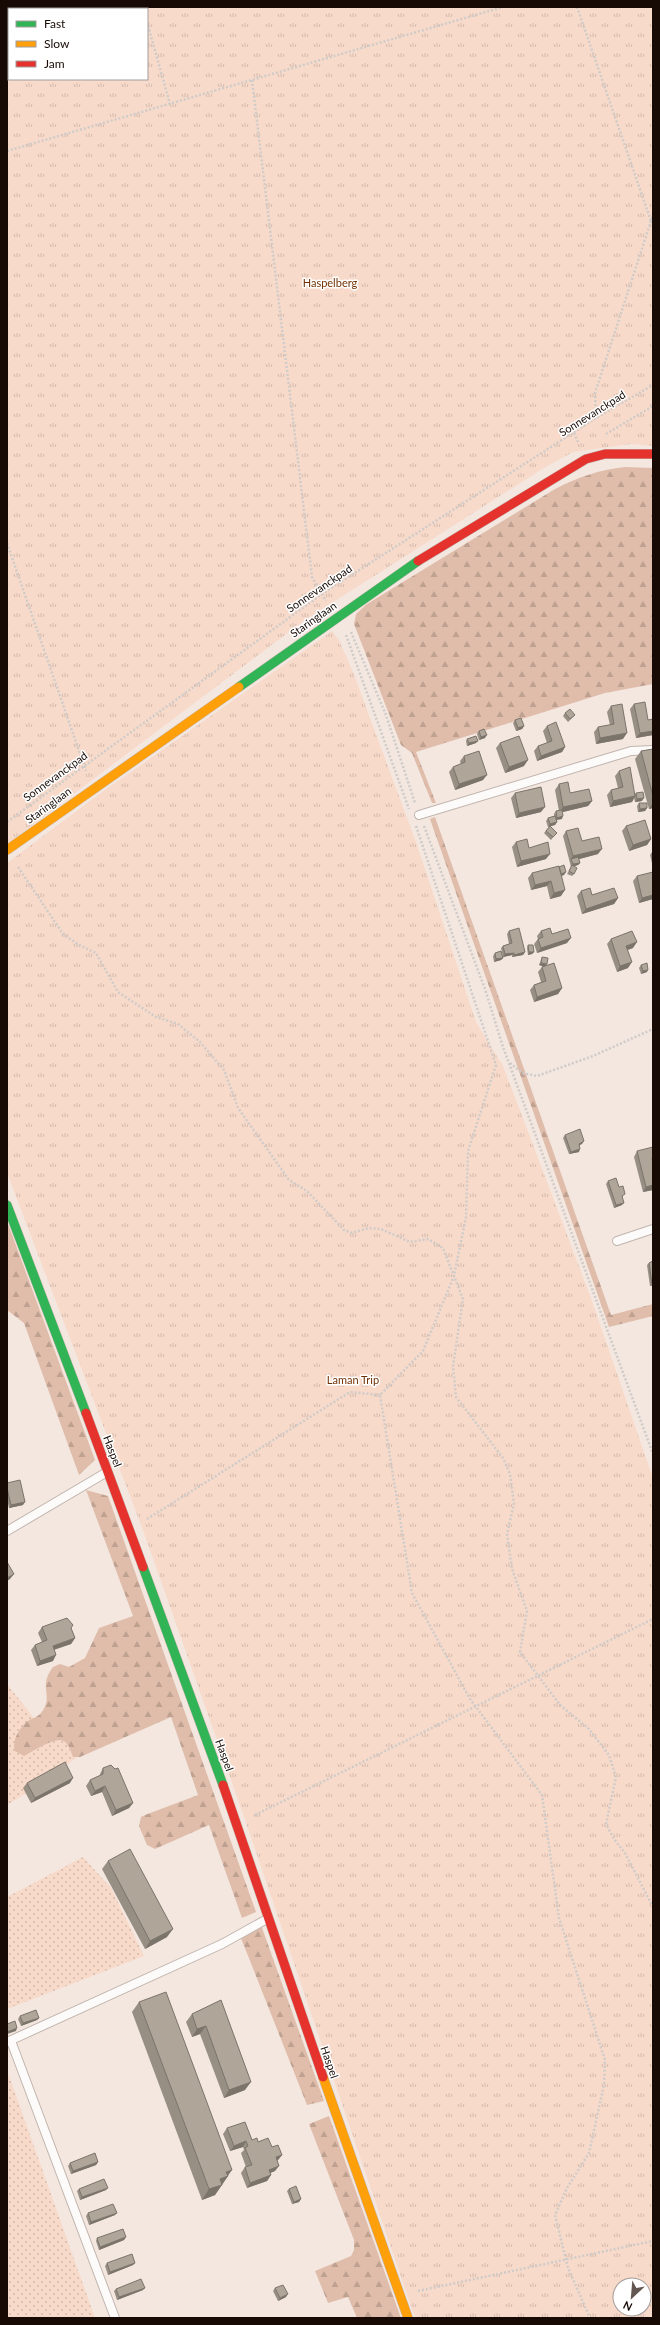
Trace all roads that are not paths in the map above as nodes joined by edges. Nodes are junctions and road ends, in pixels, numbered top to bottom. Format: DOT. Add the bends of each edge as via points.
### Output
graph roads {
  1 [pos="653,454"];
  2 [pos="653,750"];
  3 [pos="415,817"];
  4 [pos="8,849"];
  5 [pos="7,1205"];
  6 [pos="653,1229"];
  7 [pos="617,1241"];
  8 [pos="108,1472"];
  9 [pos="7,1531"];
  10 [pos="268,1919"];
  11 [pos="9,2041"];
  12 [pos="115,2318"];
  13 [pos="408,2318"];
  1 -- 4 [label="street, Staringlaan" via="605,454 586,459 428,554"];
  2 -- 3 [label="lane" via="631,751"];
  5 -- 8 [label="street, Haspel"];
  6 -- 7 [label="lane"];
  8 -- 9 [label="lane"];
  8 -- 10 [label="street, Haspel" via="237,1824"];
  10 -- 11 [label="lane" via="222,1944"];
  10 -- 13 [label="street, Haspel"];
  11 -- 12 [label="lane"];
}
